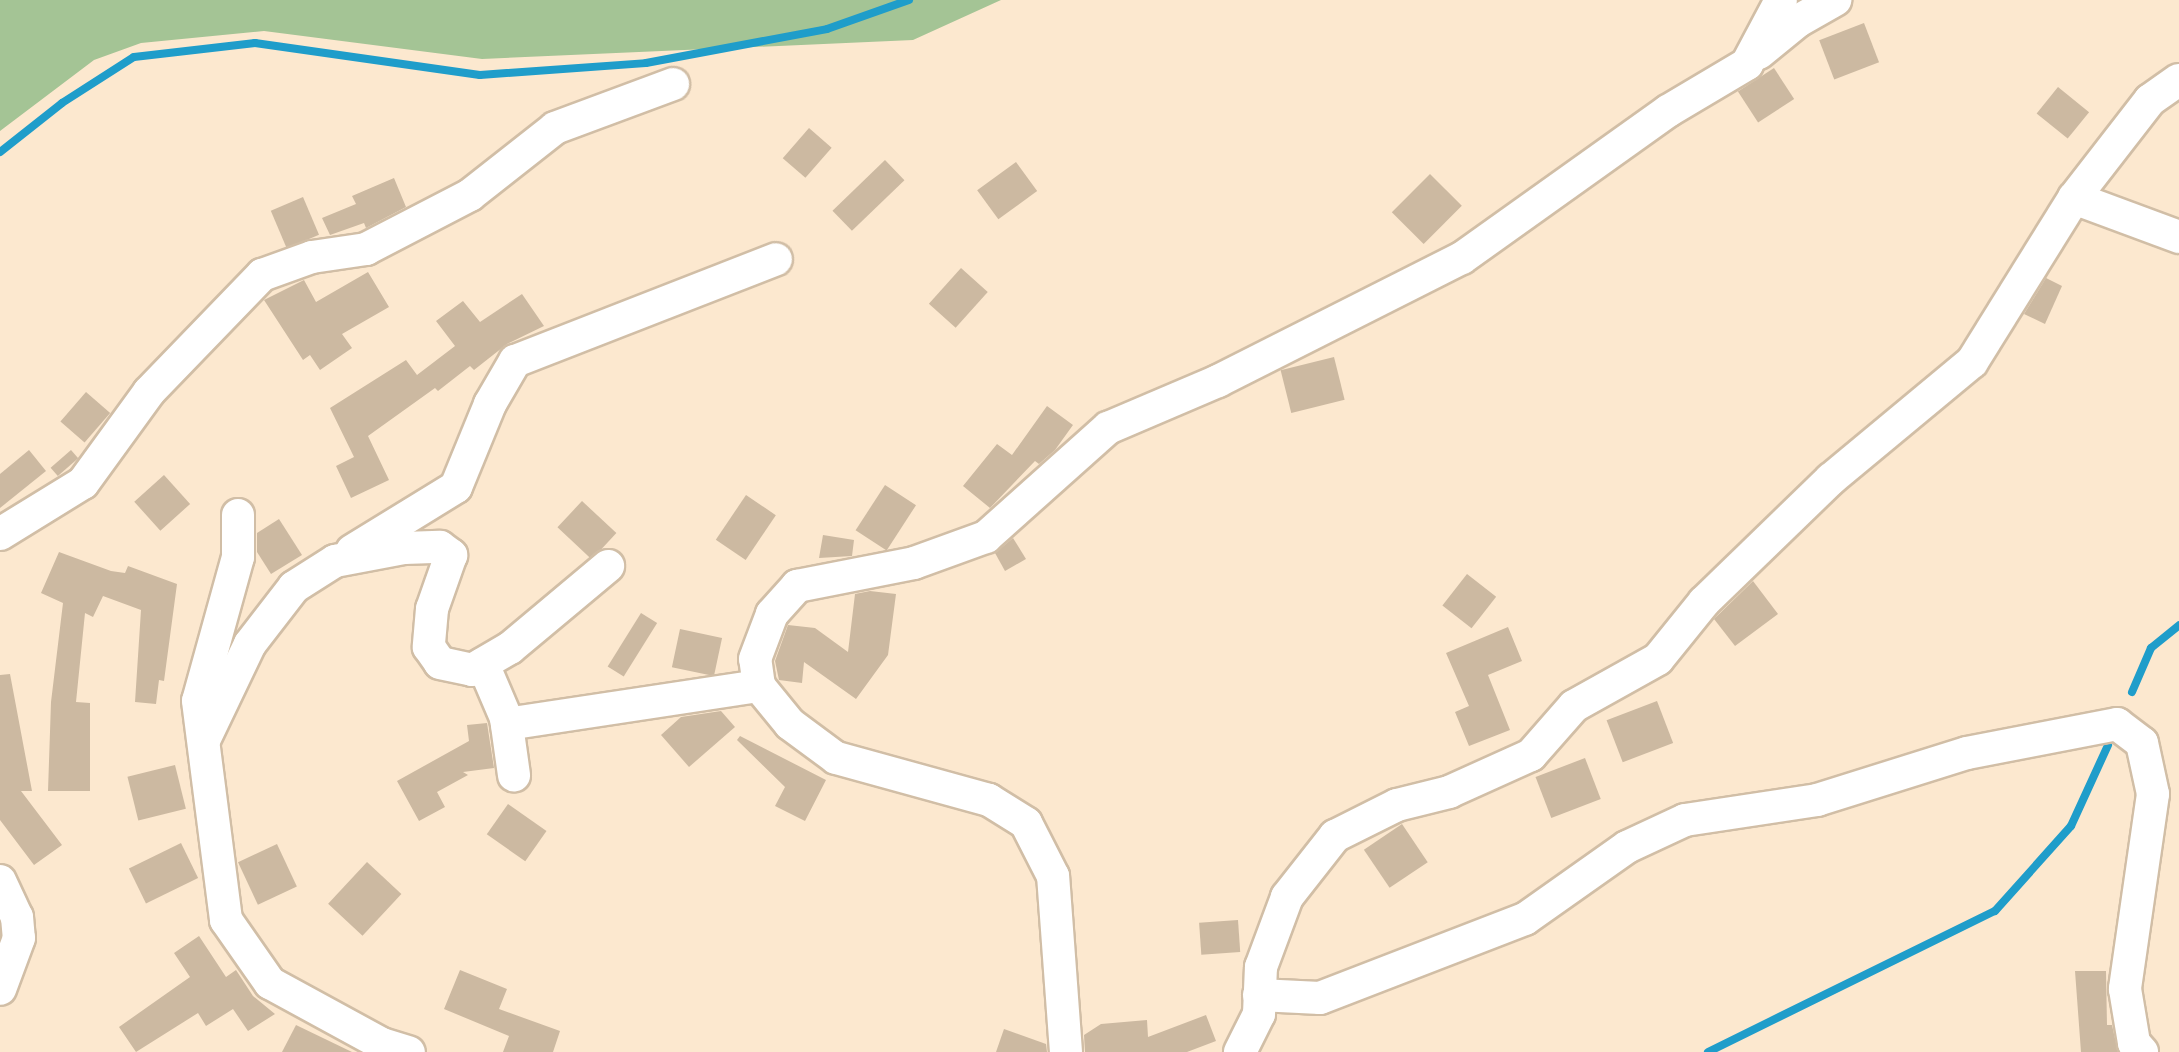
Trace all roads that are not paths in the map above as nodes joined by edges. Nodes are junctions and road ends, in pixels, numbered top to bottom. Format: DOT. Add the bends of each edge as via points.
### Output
graph roads {
  1 [pos="1781,0"];
  2 [pos="1835,0"];
  3 [pos="1747,64"];
  4 [pos="2179,80"];
  5 [pos="673,84"];
  6 [pos="2074,198"];
  7 [pos="2179,237"];
  8 [pos="776,259"];
  9 [pos="238,515"];
  10 [pos="0,534"];
  11 [pos="335,561"];
  12 [pos="608,566"];
  13 [pos="483,664"];
  14 [pos="759,686"];
  15 [pos="507,724"];
  16 [pos="204,740"];
  17 [pos="514,775"];
  18 [pos="0,881"];
  19 [pos="0,989"];
  20 [pos="1259,995"];
  21 [pos="409,1052"];
  22 [pos="1066,1052"];
  23 [pos="1240,1052"];
  24 [pos="2142,1052"];
  1 -- 3 [label="street"];
  2 -- 3 [label="street" via="1798,21"];
  3 -- 14 [label="street" via="1668,111 1462,258 1218,381 1108,428 986,537 914,563 797,586 772,614 755,659"];
  4 -- 6 [label="street" via="2150,100"];
  5 -- 10 [label="street" via="555,128 470,195 366,249 312,257 262,275 149,392 83,483"];
  6 -- 7 [label="street"];
  6 -- 20 [label="street" via="1972,362 1831,479 1704,602 1658,659 1574,706 1531,755 1449,792 1397,805 1335,836 1287,897 1261,967"];
  8 -- 11 [label="street" via="515,361 490,404 456,487"];
  9 -- 16 [label="street" via="238,557 198,701"];
  11 -- 13 [label="street" via="440,547 451,555 432,609 429,647 440,663 472,670"];
  11 -- 16 [label="street" via="294,587 250,644"];
  12 -- 13 [label="street" via="510,648"];
  13 -- 15 [label="street"];
  14 -- 15 [label="street"];
  14 -- 22 [label="street" via="790,724 836,758 989,800 1026,823 1053,876"];
  15 -- 17 [label="street"];
  16 -- 21 [label="street" via="226,920 244,950 270,983 382,1044"];
  18 -- 19 [label="street" via="17,917 19,938"];
  20 -- 23 [label="street" via="1259,1014"];
  20 -- 24 [label="street" via="1320,998 1525,919 1627,847 1685,820 1817,800 1967,753 2117,724 2142,743 2153,794 2125,989 2134,1043"];
}
